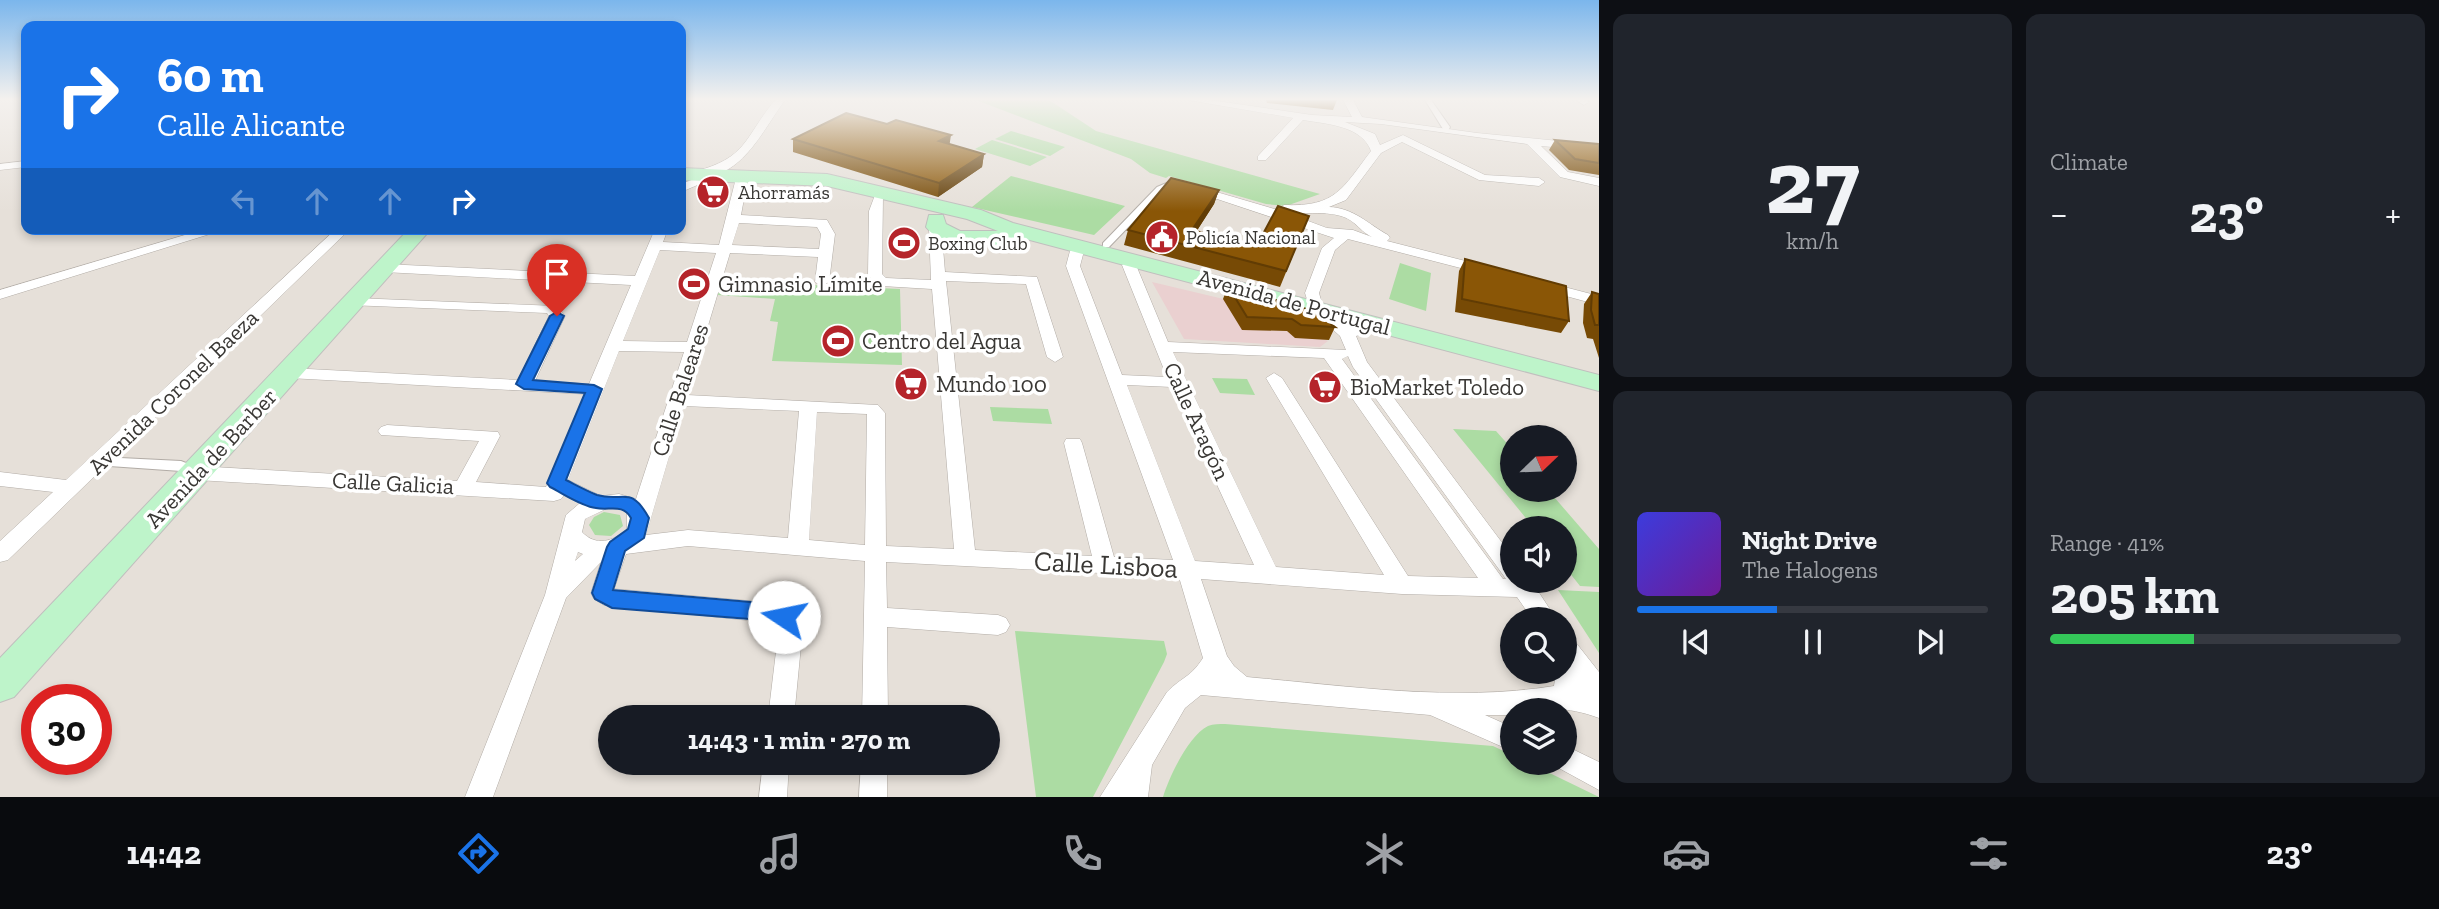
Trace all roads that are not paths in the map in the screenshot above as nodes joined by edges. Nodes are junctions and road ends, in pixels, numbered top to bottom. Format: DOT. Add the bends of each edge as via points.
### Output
graph roads {
  1 [pos="754,137"];
  2 [pos="1285,137"];
  3 [pos="1371,137"];
  4 [pos="1398,137"];
  5 [pos="1423,137"];
  6 [pos="1496,137"];
  7 [pos="1403,138"];
  8 [pos="1530,141"];
  9 [pos="1599,149"];
  10 [pos="1377,151"];
  11 [pos="742,158"];
  12 [pos="1262,158"];
  13 [pos="21,165"];
  14 [pos="0,167"];
  15 [pos="749,179"];
  16 [pos="687,180"];
  17 [pos="1539,182"];
  18 [pos="1599,183"];
  19 [pos="1172,184"];
  20 [pos="1342,197"];
  21 [pos="879,198"];
  22 [pos="961,212"];
  23 [pos="1350,215"];
  24 [pos="1309,218"];
  25 [pos="734,219"];
  26 [pos="1364,227"];
  27 [pos="954,231"];
  28 [pos="200,235"];
  29 [pos="338,235"];
  30 [pos="402,235"];
  31 [pos="415,235"];
  32 [pos="660,235"];
  33 [pos="1347,235"];
  34 [pos="1106,245"];
  35 [pos="655,246"];
  36 [pos="1330,246"];
  37 [pos="725,248"];
  38 [pos="1409,250"];
  39 [pos="1077,251"];
  40 [pos="825,253"];
  41 [pos="1129,265"];
  42 [pos="384,268"];
  43 [pos="1501,274"];
  44 [pos="640,281"];
  45 [pos="938,281"];
  46 [pos="1527,281"];
  47 [pos="822,282"];
  48 [pos="0,295"];
  49 [pos="1599,301"];
  50 [pos="354,302"];
  51 [pos="1334,321"];
  52 [pos="613,346"];
  53 [pos="1162,346"];
  54 [pos="695,348"];
  55 [pos="1329,353"];
  56 [pos="1355,355"];
  57 [pos="1055,358"];
  58 [pos="289,373"];
  59 [pos="1273,378"];
  60 [pos="1117,380"];
  61 [pos="1179,382"];
  62 [pos="1599,383"];
  63 [pos="524,384"];
  64 [pos="594,389"];
  65 [pos="1599,393"];
  66 [pos="678,400"];
  67 [pos="808,407"];
  68 [pos="387,431"];
  69 [pos="1073,443"];
  70 [pos="100,462"];
  71 [pos="189,470"];
  72 [pos="0,479"];
  73 [pos="464,487"];
  74 [pos="72,488"];
  75 [pos="555,489"];
  76 [pos="597,502"];
  77 [pos="640,520"];
  78 [pos="572,529"];
  79 [pos="688,538"];
  80 [pos="798,548"];
  81 [pos="608,549"];
  82 [pos="0,554"];
  83 [pos="877,554"];
  84 [pos="965,556"];
  85 [pos="1500,563"];
  86 [pos="1105,564"];
  87 [pos="1500,566"];
  88 [pos="1187,569"];
  89 [pos="1269,575"];
  90 [pos="1500,582"];
  91 [pos="1402,585"];
  92 [pos="1523,593"];
  93 [pos="556,595"];
  94 [pos="1535,607"];
  95 [pos="878,617"];
  96 [pos="998,625"];
  97 [pos="0,657"];
  98 [pos="1216,659"];
  99 [pos="1200,684"];
  100 [pos="0,685"];
  101 [pos="1243,689"];
  102 [pos="1599,691"];
  103 [pos="1553,698"];
  104 [pos="1426,704"];
  105 [pos="1500,704"];
  106 [pos="782,705"];
  107 [pos="875,705"];
  108 [pos="1577,705"];
  109 [pos="1599,707"];
  110 [pos="1500,734"];
  111 [pos="1139,762"];
  112 [pos="1577,765"];
  113 [pos="775,775"];
  114 [pos="874,775"];
  115 [pos="1599,777"];
  116 [pos="478,797"];
  117 [pos="773,797"];
  118 [pos="873,797"];
  119 [pos="1114,797"];
  120 [pos="1134,797"];
  1 -- 11 [label="street"];
  2 -- 12 [label="street"];
  3 -- 10 [label="street"];
  4 -- 7 [label="street"];
  5 -- 7 [label="street"];
  6 -- 8 [label="street"];
  7 -- 10 [label="street"];
  7 -- 17 [label="street" via="1483,178"];
  8 -- 9 [label="street"];
  8 -- 18 [label="street" via="1564,176"];
  10 -- 20 [label="street"];
  11 -- 15 [label="street"];
  11 -- 16 [label="street"];
  13 -- 14 [label="street"];
  15 -- 16 [label="main road, Avenida de Portugal"];
  15 -- 21 [label="main road, Avenida de Portugal"];
  15 -- 22 [label="main road, Avenida de Portugal" via="838,182"];
  15 -- 25 [label="street, Calle Baleares"];
  19 -- 24 [label="street"];
  19 -- 34 [label="street" via="1160,189"];
  20 -- 23 [label="street"];
  20 -- 24 [label="street"];
  21 -- 27 [label="main road, Avenida de Portugal" via="918,209"];
  21 -- 45 [label="street" via="875,275 882,282"];
  22 -- 27 [label="main road, Avenida de Portugal"];
  22 -- 27 [label="main road" via="946,214"];
  23 -- 24 [label="street"];
  23 -- 26 [label="street"];
  24 -- 33 [label="street"];
  24 -- 36 [label="street"];
  25 -- 37 [label="street, Calle Baleares"];
  25 -- 40 [label="street" via="822,223 828,234"];
  26 -- 33 [label="street"];
  26 -- 38 [label="street"];
  27 -- 39 [label="main road, Avenida de Portugal" via="1026,238"];
  27 -- 45 [label="street"];
  27 -- 51 [label="main road, Avenida de Portugal"];
  28 -- 48 [label="street"];
  29 -- 70 [label="street, Avenida Coronel Baeza"];
  30 -- 71 [label="main road, Avenida de Barber"];
  31 -- 42 [label="main road, Avenida de Barber"];
  32 -- 35 [label="street"];
  33 -- 36 [label="street"];
  33 -- 38 [label="street"];
  35 -- 37 [label="street"];
  35 -- 44 [label="street"];
  36 -- 51 [label="street" via="1312,293"];
  37 -- 40 [label="street"];
  37 -- 54 [label="street, Calle Baleares"];
  38 -- 43 [label="street"];
  39 -- 41 [label="main road, Avenida de Portugal"];
  39 -- 60 [label="street" via="1073,266"];
  40 -- 47 [label="street"];
  41 -- 51 [label="main road, Avenida de Portugal"];
  41 -- 53 [label="street, Calle Aragón"];
  42 -- 44 [label="street"];
  42 -- 50 [label="main road, Avenida de Barber"];
  44 -- 52 [label="street"];
  45 -- 57 [label="street" via="1032,280"];
  45 -- 84 [label="street"];
  46 -- 49 [label="street"];
  50 -- 58 [label="main road, Avenida de Barber"];
  50 -- 63 [label="street" via="551,309 557,316"];
  51 -- 56 [label="street"];
  51 -- 62 [label="main road, Avenida de Portugal"];
  51 -- 65 [label="main road, Avenida de Portugal"];
  52 -- 54 [label="street"];
  52 -- 64 [label="street"];
  53 -- 55 [label="street"];
  53 -- 61 [label="street, Calle Aragón"];
  54 -- 66 [label="street, Calle Baleares"];
  55 -- 56 [label="street"];
  55 -- 87 [label="street"];
  56 -- 85 [label="street"];
  58 -- 63 [label="street"];
  58 -- 71 [label="main road, Avenida de Barber"];
  59 -- 91 [label="street"];
  60 -- 61 [label="street"];
  60 -- 88 [label="street"];
  61 -- 89 [label="street, Calle Aragón"];
  63 -- 64 [label="street"];
  64 -- 75 [label="street"];
  66 -- 67 [label="street"];
  66 -- 77 [label="street, Calle Baleares"];
  67 -- 80 [label="street"];
  67 -- 83 [label="street" via="872,409 876,413"];
  68 -- 73 [label="street" via="491,436"];
  69 -- 86 [label="street"];
  70 -- 71 [label="street, Calle Galicia"];
  70 -- 74 [label="street, Avenida Coronel Baeza"];
  71 -- 73 [label="street, Calle Galicia"];
  71 -- 97 [label="main road, Avenida de Barber"];
  71 -- 100 [label="main road, Avenida de Barber"];
  72 -- 74 [label="street"];
  73 -- 75 [label="street, Calle Galicia"];
  74 -- 82 [label="street, Avenida Coronel Baeza"];
  75 -- 76 [label="street"];
  75 -- 78 [label="street"];
  76 -- 77 [label="street" via="623,501 634,507"];
  76 -- 78 [label="street" via="584,508"];
  77 -- 79 [label="street, Calle Lisboa"];
  77 -- 81 [label="street" via="637,533"];
  78 -- 81 [label="street" via="585,547"];
  78 -- 93 [label="street"];
  79 -- 80 [label="street, Calle Lisboa"];
  79 -- 81 [label="street, Calle Lisboa"];
  80 -- 83 [label="street, Calle Lisboa"];
  81 -- 93 [label="street"];
  81 -- 106 [label="street" via="602,593 612,599 762,611 784,617 790,635"];
  83 -- 84 [label="street, Calle Lisboa"];
  83 -- 95 [label="street"];
  84 -- 86 [label="street, Calle Lisboa"];
  86 -- 88 [label="street, Calle Lisboa"];
  88 -- 89 [label="street, Calle Lisboa"];
  88 -- 98 [label="street"];
  89 -- 91 [label="street, Calle Lisboa"];
  90 -- 91 [label="street, Calle Lisboa"];
  92 -- 94 [label="street"];
  93 -- 116 [label="street"];
  95 -- 96 [label="street"];
  95 -- 107 [label="street"];
  98 -- 99 [label="street"];
  98 -- 101 [label="street"];
  99 -- 101 [label="street"];
  99 -- 111 [label="street" via="1176,700"];
  101 -- 104 [label="street"];
  102 -- 103 [label="street" via="1564,646 1569,683"];
  104 -- 105 [label="street"];
  104 -- 110 [label="street"];
  108 -- 109 [label="street"];
  111 -- 119 [label="street"];
  111 -- 120 [label="street"];
  112 -- 115 [label="street"];
  113 -- 117 [label="street"];
  114 -- 118 [label="street"];
}
